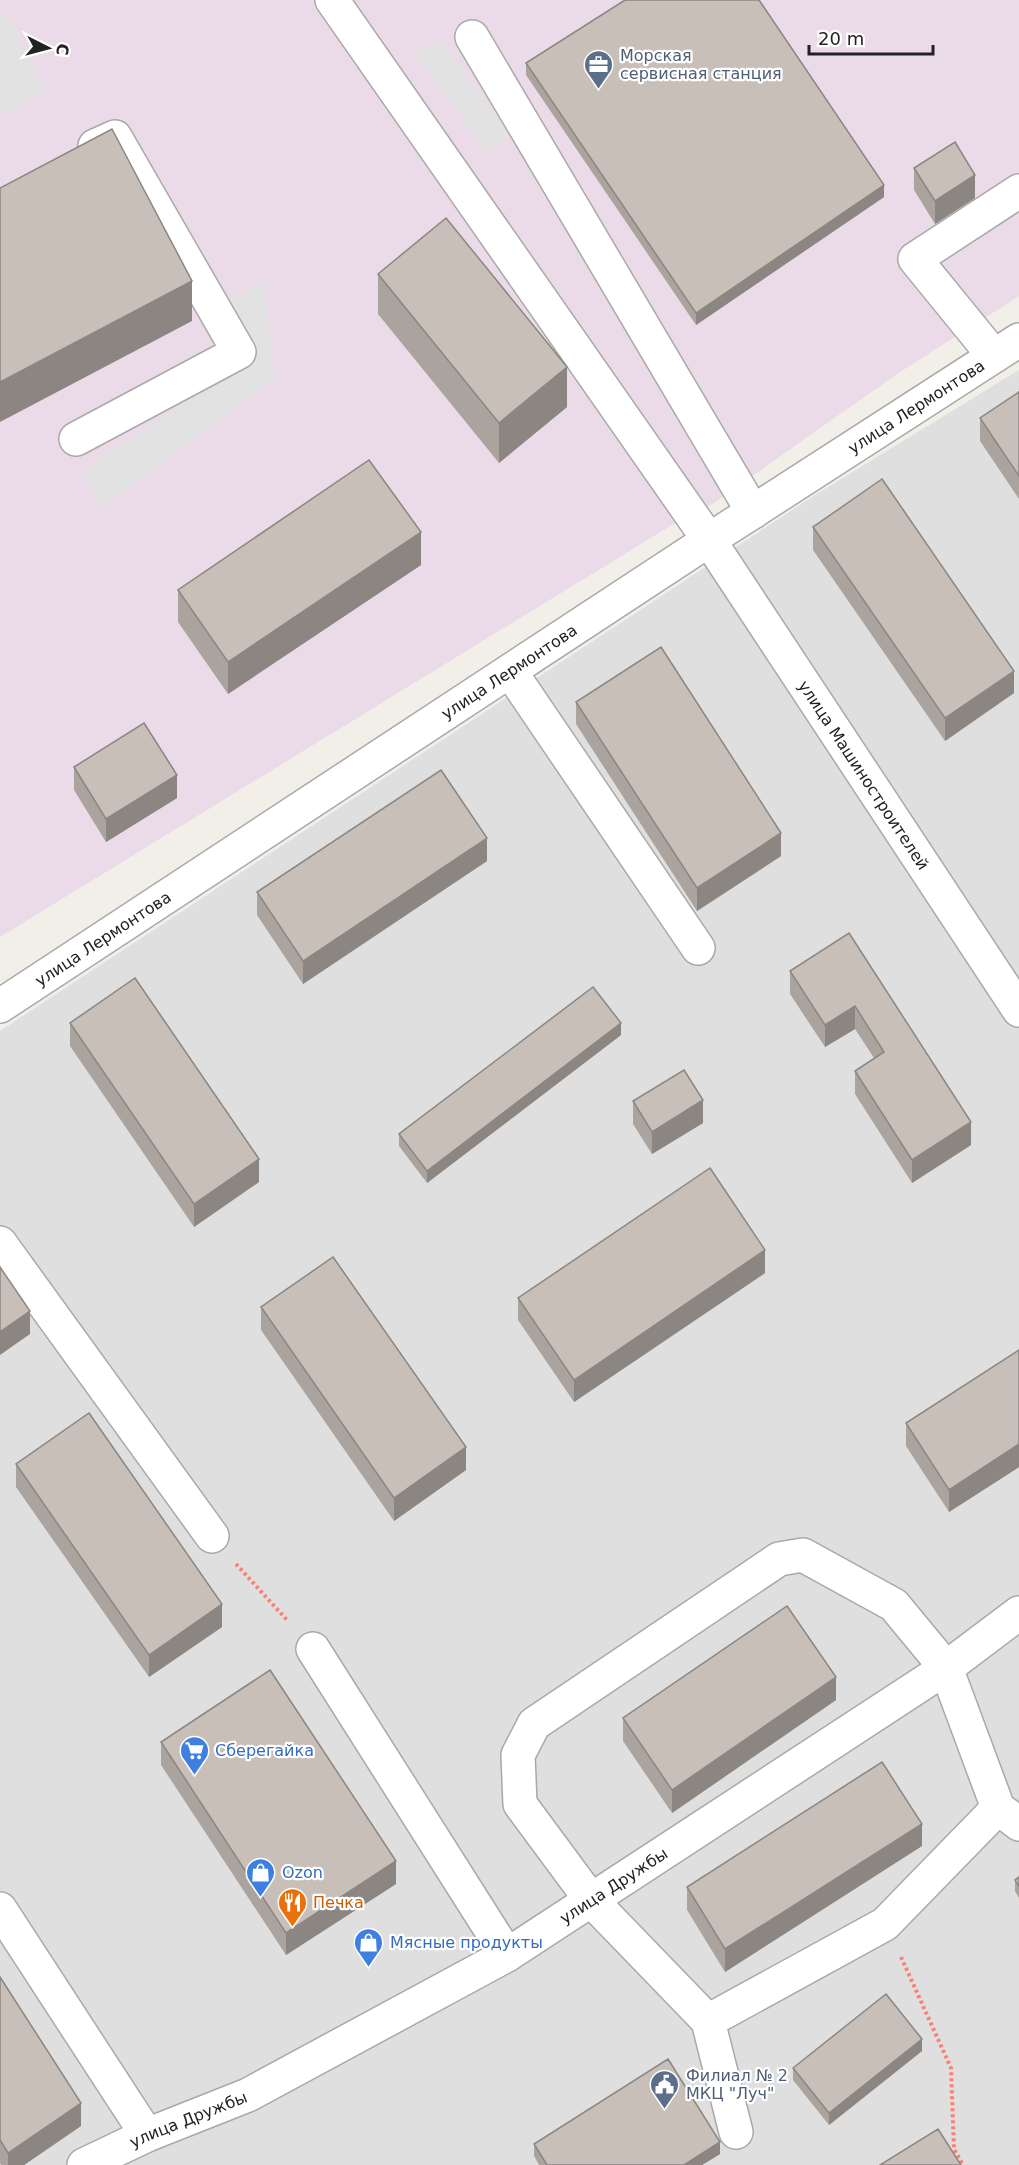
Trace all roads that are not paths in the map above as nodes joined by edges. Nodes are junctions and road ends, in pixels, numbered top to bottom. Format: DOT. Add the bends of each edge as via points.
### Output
graph roads {
  1 [pos="332,0"];
  2 [pos="472,37"];
  3 [pos="73,156"];
  4 [pos="1019,191"];
  5 [pos="1007,348"];
  6 [pos="76,439"];
  7 [pos="753,512"];
  8 [pos="709,540"];
  9 [pos="510,671"];
  10 [pos="698,948"];
  11 [pos="0,1006"];
  12 [pos="1019,1010"];
  13 [pos="0,1243"];
  14 [pos="212,1536"];
  15 [pos="1019,1613"];
  16 [pos="313,1648"];
  17 [pos="946,1668"];
  18 [pos="1008,1816"];
  19 [pos="591,1900"];
  20 [pos="0,1909"];
  21 [pos="507,1956"];
  22 [pos="708,2021"];
  23 [pos="736,2132"];
  24 [pos="147,2135"];
  25 [pos="86,2165"];
  1 -- 8 [label="street, улица Машиностроителей"];
  2 -- 7 [label="street"];
  3 -- 6 [label="street" via="115,137 239,352"];
  4 -- 5 [label="street" via="915,259"];
  5 -- 7 [label="street, улица Лермонтова"];
  7 -- 8 [label="street, улица Лермонтова"];
  8 -- 9 [label="street, улица Лермонтова"];
  8 -- 12 [label="street, улица Машиностроителей"];
  9 -- 10 [label="street"];
  9 -- 11 [label="street, улица Лермонтова"];
  13 -- 14 [label="street"];
  15 -- 17 [label="street, улица Дружбы"];
  16 -- 21 [label="street"];
  17 -- 18 [label="street"];
  17 -- 19 [label="street, улица Дружбы"];
  17 -- 19 [label="street" via="894,1605 803,1555 779,1559 534,1724 518,1755 520,1804"];
  18 -- 22 [label="street" via="885,1924"];
  19 -- 21 [label="street, улица Дружбы"];
  19 -- 22 [label="street"];
  20 -- 24 [label="street"];
  21 -- 24 [label="street, улица Дружбы" via="248,2095"];
  22 -- 23 [label="street"];
  24 -- 25 [label="street, улица Дружбы"];
}
